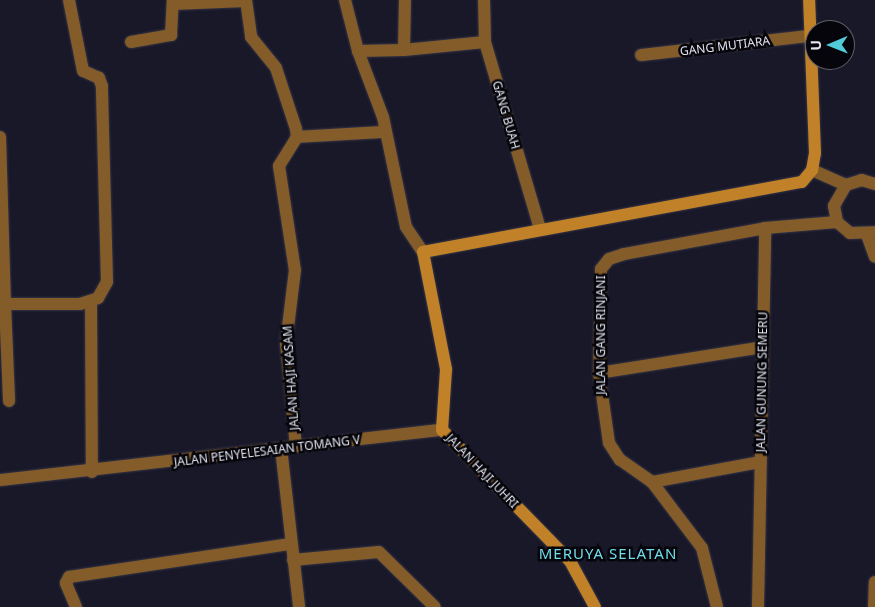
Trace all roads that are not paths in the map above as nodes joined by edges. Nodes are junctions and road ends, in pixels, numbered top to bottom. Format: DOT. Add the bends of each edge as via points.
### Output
graph roads {
  1 [pos="69,0"];
  2 [pos="246,0"];
  3 [pos="345,0"];
  4 [pos="405,0"];
  5 [pos="484,0"];
  6 [pos="809,0"];
  7 [pos="173,2"];
  8 [pos="809,20"];
  9 [pos="805,36"];
  10 [pos="131,42"];
  11 [pos="485,42"];
  12 [pos="404,50"];
  13 [pos="358,51"];
  14 [pos="641,55"];
  15 [pos="810,70"];
  16 [pos="385,132"];
  17 [pos="0,137"];
  18 [pos="297,137"];
  19 [pos="813,166"];
  20 [pos="873,181"];
  21 [pos="846,185"];
  22 [pos="837,222"];
  23 [pos="765,228"];
  24 [pos="540,229"];
  25 [pos="871,234"];
  26 [pos="423,252"];
  27 [pos="875,257"];
  28 [pos="91,301"];
  29 [pos="6,304"];
  30 [pos="763,346"];
  31 [pos="599,372"];
  32 [pos="9,401"];
  33 [pos="442,430"];
  34 [pos="296,447"];
  35 [pos="281,448"];
  36 [pos="760,462"];
  37 [pos="92,472"];
  38 [pos="0,480"];
  39 [pos="652,482"];
  40 [pos="291,544"];
  41 [pos="293,560"];
  42 [pos="875,582"];
  43 [pos="76,607"];
  44 [pos="299,607"];
  45 [pos="435,607"];
  46 [pos="595,607"];
  47 [pos="717,607"];
  48 [pos="758,607"];
  49 [pos="874,607"];
  1 -- 28 [label="street" via="82,71 99,78 102,86 106,282 102,294"];
  2 -- 7 [label="street"];
  2 -- 18 [label="street" via="251,37 276,68"];
  3 -- 13 [label="street"];
  4 -- 12 [label="street"];
  5 -- 11 [label="street, GANG BUAH"];
  6 -- 8 [label="street"];
  7 -- 10 [label="street" via="171,35"];
  9 -- 14 [label="street, GANG MUTIARA"];
  11 -- 12 [label="street"];
  11 -- 24 [label="street, GANG BUAH"];
  12 -- 13 [label="street"];
  13 -- 16 [label="street" via="381,108"];
  15 -- 19 [label="street"];
  16 -- 18 [label="street"];
  16 -- 26 [label="street" via="406,228"];
  17 -- 29 [label="street"];
  18 -- 34 [label="street, JALAN HAJI KASAM" via="279,166 295,270 286,343"];
  19 -- 21 [label="street"];
  19 -- 24 [label="street" via="796,185"];
  20 -- 21 [label="street"];
  21 -- 22 [label="street" via="834,206"];
  22 -- 23 [label="street"];
  22 -- 25 [label="street" via="850,233"];
  23 -- 30 [label="street, JALAN GUNUNG SEMERU"];
  23 -- 31 [label="street, JALAN GANG RINJANI" via="624,254 604,263"];
  24 -- 26 [label="street"];
  25 -- 27 [label="street"];
  26 -- 33 [label="street, JALAN HAJI JUHRI" via="446,369"];
  28 -- 29 [label="street"];
  28 -- 37 [label="street"];
  29 -- 32 [label="street"];
  30 -- 31 [label="street"];
  30 -- 36 [label="street, JALAN GUNUNG SEMERU"];
  31 -- 39 [label="street, JALAN GANG RINJANI" via="610,443 620,460"];
  33 -- 34 [label="street, JALAN PENYELESAIAN TOMANG V"];
  33 -- 46 [label="street, JALAN HAJI JUHRI" via="570,561"];
  34 -- 35 [label="street, JALAN PENYELESAIAN TOMANG V"];
  35 -- 37 [label="street, JALAN PENYELESAIAN TOMANG V"];
  35 -- 40 [label="street"];
  36 -- 39 [label="street"];
  36 -- 48 [label="street, JALAN GUNUNG SEMERU"];
  37 -- 38 [label="street, JALAN PENYELESAIAN TOMANG V"];
  39 -- 47 [label="street, JALAN GANG RINJANI" via="702,548"];
  40 -- 41 [label="street"];
  40 -- 43 [label="street" via="69,576 66,583"];
  41 -- 44 [label="street"];
  41 -- 45 [label="street" via="379,552"];
  42 -- 49 [label="street"];
}
